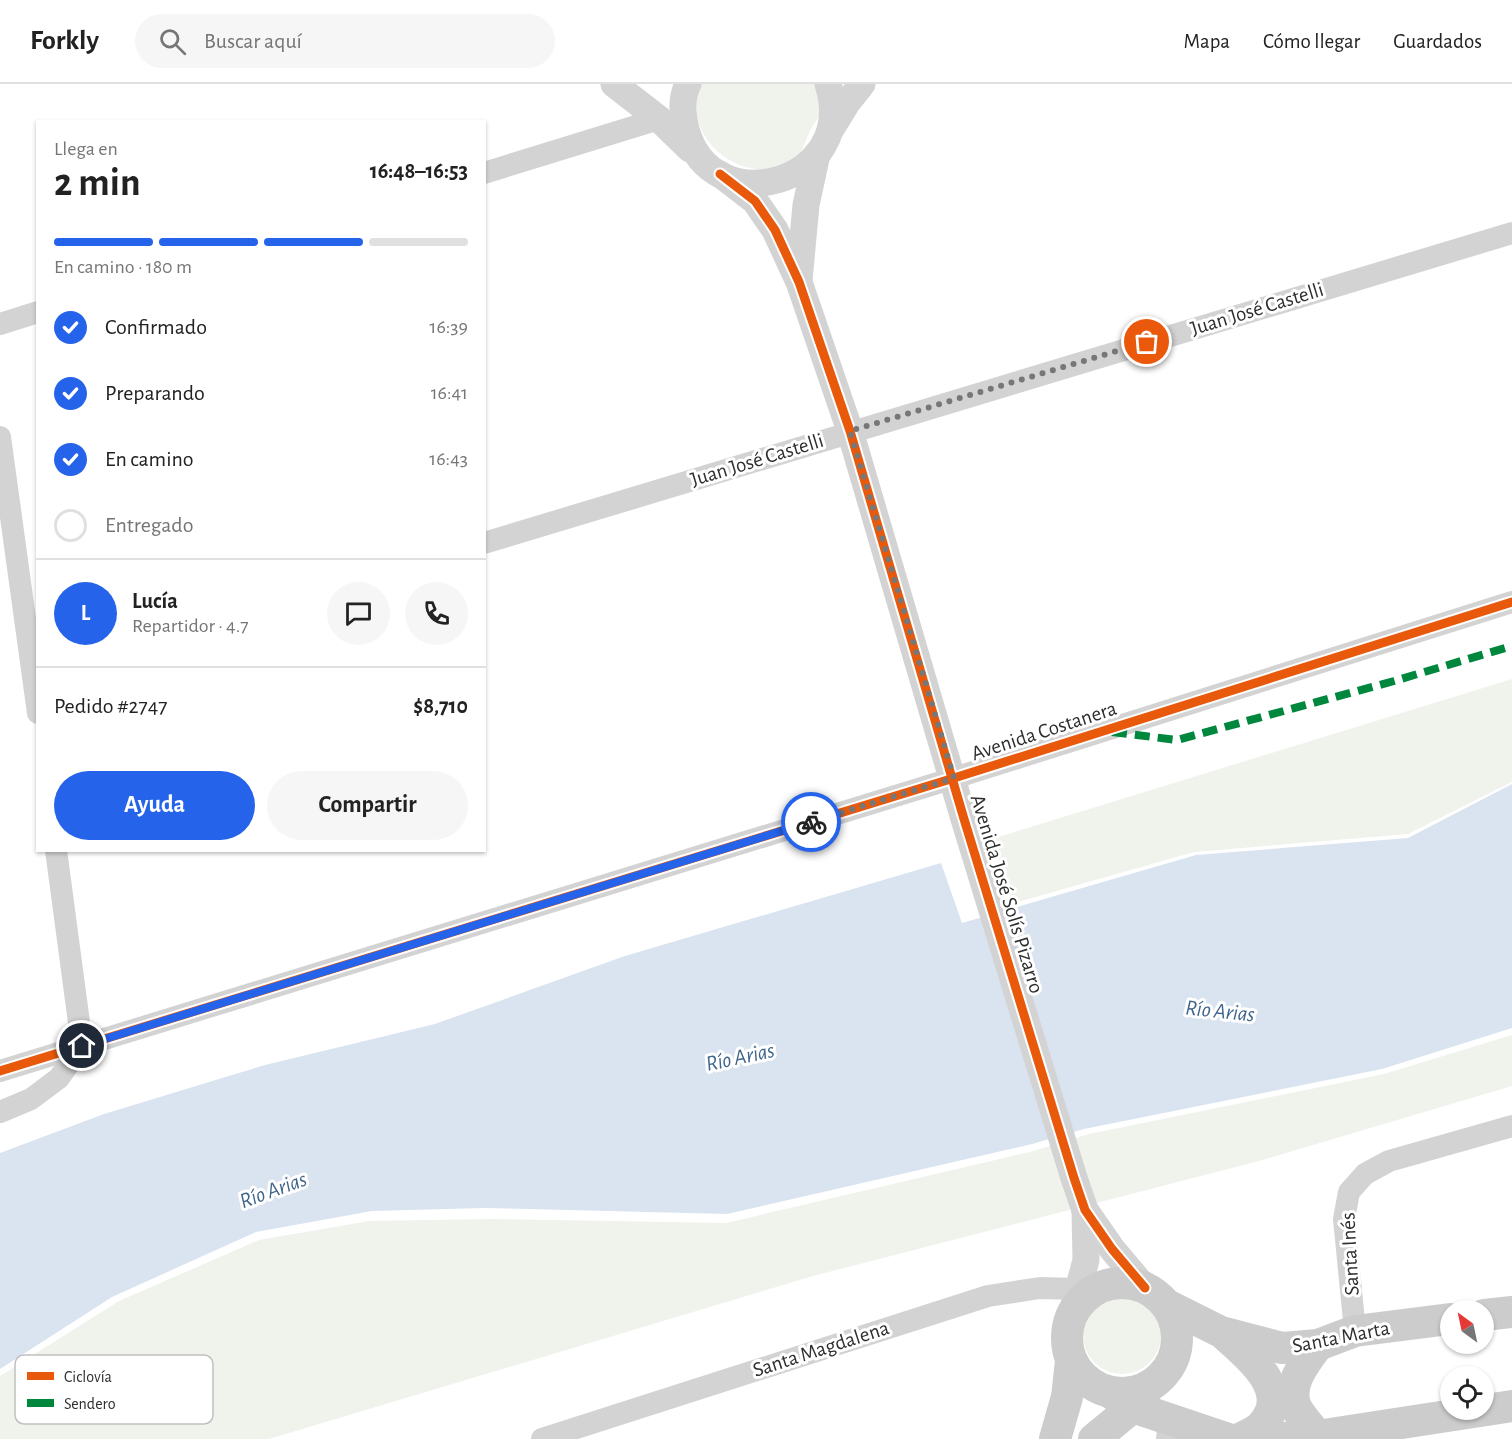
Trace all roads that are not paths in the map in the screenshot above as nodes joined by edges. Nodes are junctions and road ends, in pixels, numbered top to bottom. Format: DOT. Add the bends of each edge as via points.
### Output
graph roads {
  1 [pos="614,84"];
  2 [pos="688,84"];
  3 [pos="828,84"];
  4 [pos="862,84"];
  5 [pos="659,119"];
  6 [pos="823,144"];
  7 [pos="712,168"];
  8 [pos="486,172"];
  9 [pos="1512,233"];
  10 [pos="799,282"];
  11 [pos="36,313"];
  12 [pos="0,324"];
  13 [pos="850,431"];
  14 [pos="0,437"];
  15 [pos="486,542"];
  16 [pos="1512,602"];
  17 [pos="35,680"];
  18 [pos="954,778"];
  19 [pos="56,852"];
  20 [pos="82,1046"];
  21 [pos="0,1071"];
  22 [pos="0,1112"];
  23 [pos="1512,1126"];
  24 [pos="1085,1210"];
  25 [pos="1084,1297"];
  26 [pos="1156,1297"];
  27 [pos="1512,1312"];
  28 [pos="1494,1314"];
  29 [pos="1440,1320"];
  30 [pos="1355,1331"];
  31 [pos="1221,1332"];
  32 [pos="1318,1345"];
  33 [pos="1071,1361"];
  34 [pos="1131,1395"];
  35 [pos="1512,1406"];
  36 [pos="1165,1427"];
  37 [pos="1317,1436"];
  38 [pos="542,1439"];
  39 [pos="1055,1439"];
  40 [pos="1094,1439"];
  41 [pos="1228,1439"];
  42 [pos="1239,1439"];
  43 [pos="1265,1439"];
  1 -- 5 [label="street"];
  2 -- 7 [label="street" via="682,116 689,141"];
  3 -- 6 [label="street" via="833,109"];
  4 -- 6 [label="street"];
  5 -- 7 [label="street"];
  5 -- 8 [label="street"];
  6 -- 7 [label="street" via="802,170 782,180 740,182"];
  6 -- 10 [label="street, Avenida José Solís Pizarro" via="806,205"];
  7 -- 10 [label="street, Avenida José Solís Pizarro" via="755,201 775,230"];
  9 -- 13 [label="street, Juan José Castelli"];
  10 -- 13 [label="street, Avenida José Solís Pizarro"];
  11 -- 12 [label="street"];
  13 -- 15 [label="street, Juan José Castelli"];
  13 -- 18 [label="street, Avenida José Solís Pizarro"];
  14 -- 17 [label="street"];
  16 -- 18 [label="street, Avenida Costanera"];
  18 -- 20 [label="street, Avenida Costanera"];
  18 -- 24 [label="street, Avenida José Solís Pizarro"];
  19 -- 20 [label="street"];
  20 -- 21 [label="street, Avenida Costanera"];
  20 -- 22 [label="street" via="59,1078 31,1099"];
  23 -- 30 [label="street, Santa Inés" via="1389,1161 1365,1174 1349,1192 1344,1219"];
  24 -- 25 [label="street, Avenida José Solís Pizarro"];
  24 -- 26 [label="street, Avenida José Solís Pizarro"];
  25 -- 26 [label="main road" via="1125,1283"];
  25 -- 33 [label="main road" via="1067,1339"];
  25 -- 38 [label="street, Santa Magdalena" via="1040,1288 988,1296"];
  26 -- 31 [label="main road, Santa Marta"];
  26 -- 34 [label="main road" via="1176,1327 1177,1350 1167,1371"];
  27 -- 28 [label="main road"];
  29 -- 30 [label="main road, Santa Marta"];
  30 -- 32 [label="main road, Santa Marta"];
  31 -- 32 [label="main road, Santa Marta" via="1282,1348"];
  31 -- 42 [label="main road" via="1255,1363 1269,1384 1273,1404 1262,1426"];
  32 -- 37 [label="main road" via="1293,1388 1296,1408"];
  33 -- 34 [label="main road" via="1087,1381"];
  33 -- 39 [label="main road" via="1067,1397"];
  34 -- 36 [label="main road"];
  34 -- 40 [label="main road"];
  35 -- 37 [label="main road"];
  36 -- 41 [label="main road"];
  37 -- 43 [label="main road"];
}
